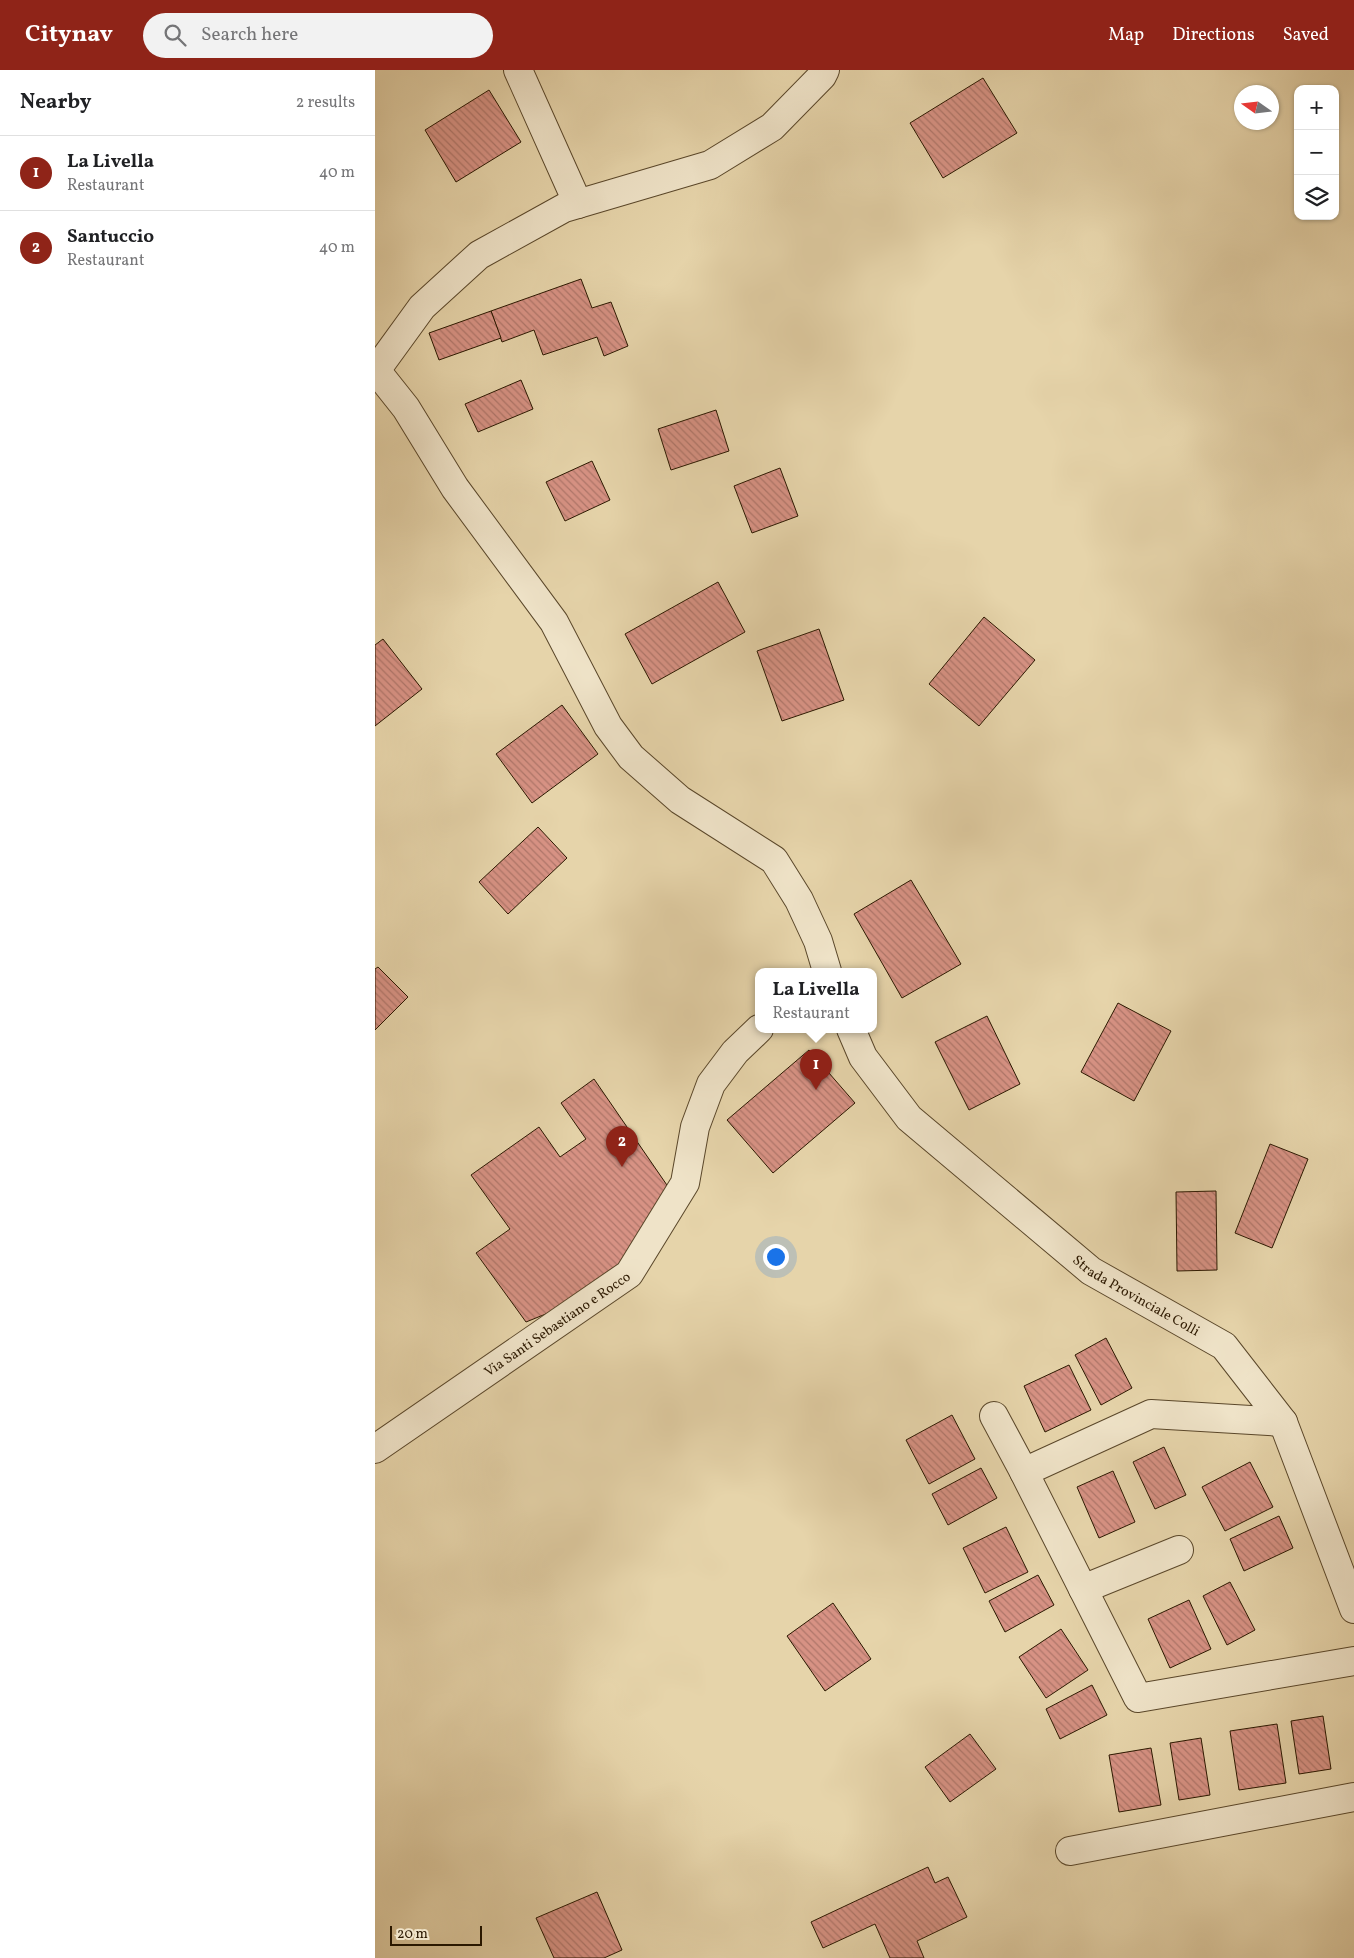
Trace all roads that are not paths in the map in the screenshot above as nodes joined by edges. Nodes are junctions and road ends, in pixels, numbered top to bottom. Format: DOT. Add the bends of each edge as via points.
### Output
graph roads {
  1 [pos="518,70"];
  2 [pos="825,70"];
  3 [pos="578,204"];
  4 [pos="376,369"];
  5 [pos="826,968"];
  6 [pos="755,1033"];
  7 [pos="853,1033"];
  8 [pos="993,1416"];
  9 [pos="1283,1422"];
  10 [pos="375,1449"];
  11 [pos="1024,1472"];
  12 [pos="1179,1550"];
  13 [pos="1083,1589"];
  14 [pos="1354,1609"];
  15 [pos="1354,1661"];
  16 [pos="1354,1797"];
  17 [pos="1070,1852"];
  1 -- 3 [label="street"];
  2 -- 3 [label="street" via="772,127 710,165"];
  3 -- 4 [label="street" via="563,208 479,256 422,308"];
  4 -- 5 [label="street" via="406,408 455,488 554,622 608,726 631,756 679,800 774,860 799,900"];
  6 -- 10 [label="street, Via Santi Sebastiano e Rocco" via="735,1052 711,1084 695,1127 685,1184 629,1274"];
  7 -- 9 [label="street, Strada Provinciale Colli" via="863,1057 909,1118 1091,1271 1224,1346"];
  8 -- 11 [label="street"];
  9 -- 11 [label="street" via="1151,1414"];
  9 -- 14 [label="street, Strada Provinciale Colli"];
  11 -- 13 [label="street"];
  12 -- 13 [label="street"];
  13 -- 15 [label="street" via="1138,1698"];
  16 -- 17 [label="street"];
}
